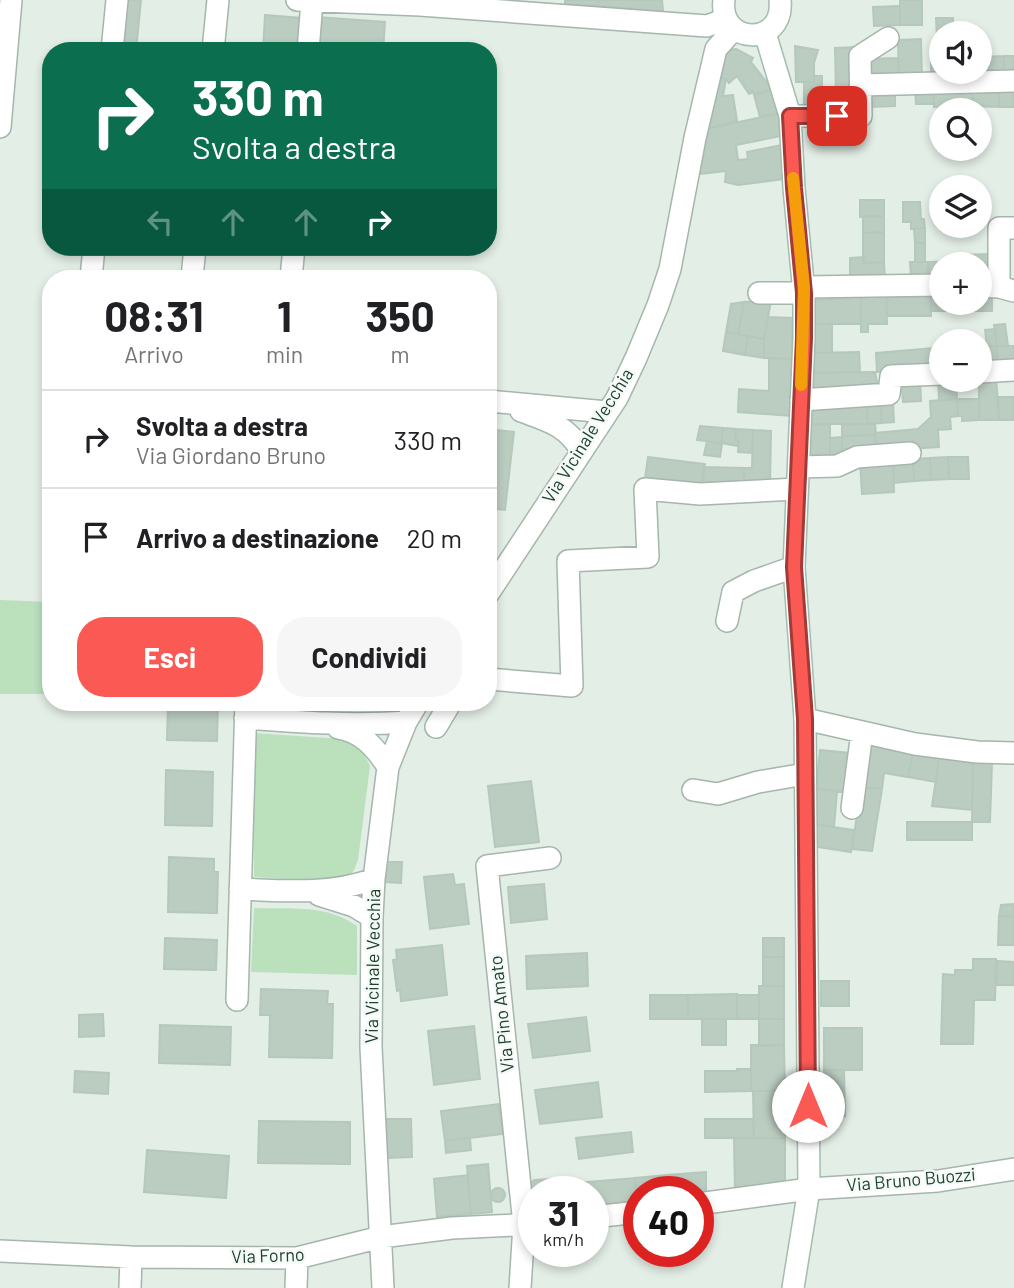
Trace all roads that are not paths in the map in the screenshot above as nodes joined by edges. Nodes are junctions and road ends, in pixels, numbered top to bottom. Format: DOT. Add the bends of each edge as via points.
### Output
graph roads {
  1 [pos="11,0"];
  2 [pos="117,0"];
  3 [pos="218,0"];
  4 [pos="780,0"];
  5 [pos="305,1"];
  6 [pos="420,3"];
  7 [pos="728,16"];
  8 [pos="765,33"];
  9 [pos="888,38"];
  10 [pos="113,42"];
  11 [pos="214,42"];
  12 [pos="307,42"];
  13 [pos="1014,81"];
  14 [pos="861,85"];
  15 [pos="790,116"];
  16 [pos="0,127"];
  17 [pos="1014,228"];
  18 [pos="929,285"];
  19 [pos="998,288"];
  20 [pos="804,290"];
  21 [pos="759,293"];
  22 [pos="1014,370"];
  23 [pos="992,371"];
  24 [pos="929,375"];
  25 [pos="801,400"];
  26 [pos="497,404"];
  27 [pos="497,405"];
  28 [pos="607,412"];
  29 [pos="581,450"];
  30 [pos="910,453"];
  31 [pos="798,478"];
  32 [pos="794,567"];
  33 [pos="497,580"];
  34 [pos="727,621"];
  35 [pos="497,680"];
  36 [pos="245,711"];
  37 [pos="250,711"];
  38 [pos="413,711"];
  39 [pos="446,711"];
  40 [pos="805,719"];
  41 [pos="406,722"];
  42 [pos="308,723"];
  43 [pos="436,727"];
  44 [pos="862,732"];
  45 [pos="1014,753"];
  46 [pos="388,766"];
  47 [pos="805,774"];
  48 [pos="693,790"];
  49 [pos="852,808"];
  50 [pos="550,858"];
  51 [pos="374,879"];
  52 [pos="240,889"];
  53 [pos="306,892"];
  54 [pos="372,917"];
  55 [pos="237,1000"];
  56 [pos="1014,1169"];
  57 [pos="523,1176"];
  58 [pos="808,1189"];
  59 [pos="714,1202"];
  60 [pos="518,1225"];
  61 [pos="381,1237"];
  62 [pos="0,1251"];
  63 [pos="131,1257"];
  64 [pos="297,1258"];
  65 [pos="523,1267"];
  66 [pos="130,1288"];
  67 [pos="296,1288"];
  68 [pos="383,1288"];
  69 [pos="520,1288"];
  70 [pos="793,1288"];
  1 -- 16 [label="street"];
  2 -- 10 [label="street"];
  3 -- 11 [label="street"];
  4 -- 8 [label="street" via="775,25"];
  5 -- 6 [label="street"];
  5 -- 12 [label="street"];
  6 -- 7 [label="street" via="707,26"];
  7 -- 8 [label="street" via="744,34"];
  7 -- 28 [label="street, Via Vicinale Vecchia" via="695,138 670,269 636,358"];
  8 -- 15 [label="street"];
  9 -- 14 [label="street" via="860,56"];
  13 -- 14 [label="street"];
  14 -- 15 [label="street" via="861,116"];
  15 -- 20 [label="street"];
  17 -- 19 [label="street" via="999,228"];
  18 -- 20 [label="street"];
  20 -- 21 [label="street"];
  20 -- 25 [label="street"];
  22 -- 23 [label="street"];
  24 -- 25 [label="street" via="891,376 889,394"];
  25 -- 31 [label="street"];
  26 -- 28 [label="street"];
  27 -- 29 [label="street" via="564,428"];
  28 -- 29 [label="street, Via Vicinale Vecchia"];
  29 -- 33 [label="street, Via Vicinale Vecchia"];
  30 -- 31 [label="street" via="857,457"];
  31 -- 32 [label="street"];
  31 -- 35 [label="street" via="700,494 645,489 648,557 568,561 572,686"];
  32 -- 34 [label="street" via="733,592"];
  32 -- 40 [label="street"];
  36 -- 52 [label="street"];
  37 -- 42 [label="street"];
  38 -- 41 [label="street, Via Vicinale Vecchia"];
  39 -- 43 [label="street"];
  40 -- 44 [label="street"];
  40 -- 47 [label="street"];
  41 -- 42 [label="street"];
  41 -- 46 [label="street, Via Vicinale Vecchia"];
  42 -- 46 [label="street" via="351,730 376,748"];
  44 -- 45 [label="street" via="927,746"];
  44 -- 49 [label="street"];
  46 -- 51 [label="street, Via Vicinale Vecchia"];
  47 -- 48 [label="street" via="758,782 713,800"];
  47 -- 58 [label="street"];
  50 -- 57 [label="street, Via Pino Amato" via="487,866"];
  51 -- 53 [label="street"];
  51 -- 54 [label="street, Via Vicinale Vecchia"];
  52 -- 53 [label="street"];
  52 -- 55 [label="street"];
  53 -- 54 [label="street" via="354,906"];
  54 -- 61 [label="street, Via Vicinale Vecchia" via="372,1047"];
  56 -- 58 [label="street, Via Bruno Buozzi" via="938,1181"];
  58 -- 59 [label="street"];
  58 -- 70 [label="street"];
  60 -- 61 [label="street, Via Forno" via="452,1227"];
  61 -- 64 [label="street, Via Forno"];
  61 -- 68 [label="street, Via Vicinale Vecchia"];
  62 -- 63 [label="street, Via Forno"];
  63 -- 64 [label="street, Via Forno"];
  63 -- 66 [label="street"];
  64 -- 67 [label="street"];
  65 -- 69 [label="street"];
}
